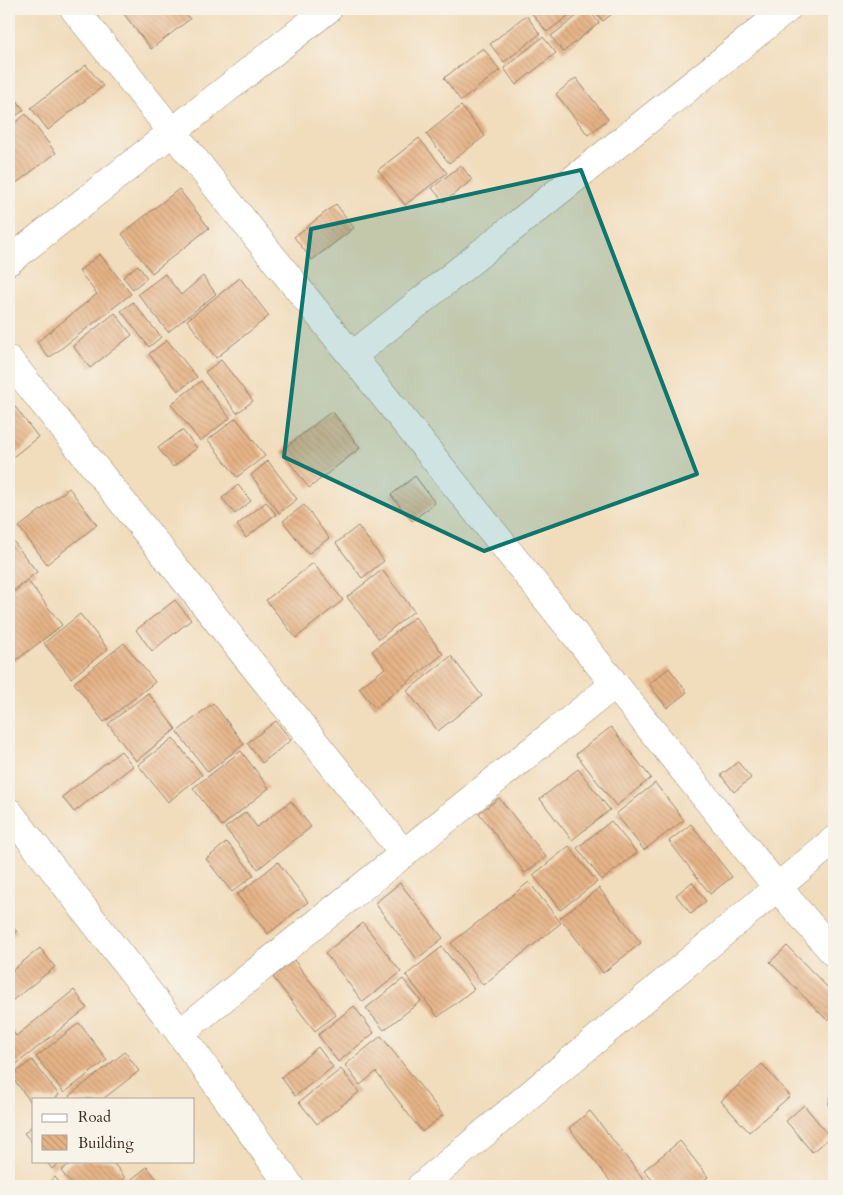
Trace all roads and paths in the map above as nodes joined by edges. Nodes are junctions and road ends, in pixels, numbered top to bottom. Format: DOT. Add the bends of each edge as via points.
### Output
graph roads {
  1 [pos="74,9"];
  2 [pos="328,9"];
  3 [pos="787,9"];
  4 [pos="172,132"];
  5 [pos="9,261"];
  6 [pos="352,356"];
  7 [pos="9,360"];
  8 [pos="615,684"];
  9 [pos="9,812"];
  10 [pos="834,840"];
  11 [pos="404,854"];
  12 [pos="778,888"];
  13 [pos="834,953"];
  14 [pos="180,1033"];
  15 [pos="290,1186"];
  16 [pos="421,1186"];
  1 -- 4 [label="street"];
  2 -- 4 [label="street"];
  3 -- 6 [label="street"];
  4 -- 5 [label="street"];
  4 -- 6 [label="street"];
  6 -- 8 [label="street"];
  7 -- 11 [label="street"];
  8 -- 11 [label="street"];
  8 -- 12 [label="street"];
  9 -- 14 [label="street"];
  10 -- 12 [label="street"];
  11 -- 14 [label="street"];
  12 -- 13 [label="street"];
  12 -- 16 [label="street"];
  14 -- 15 [label="street"];
}
